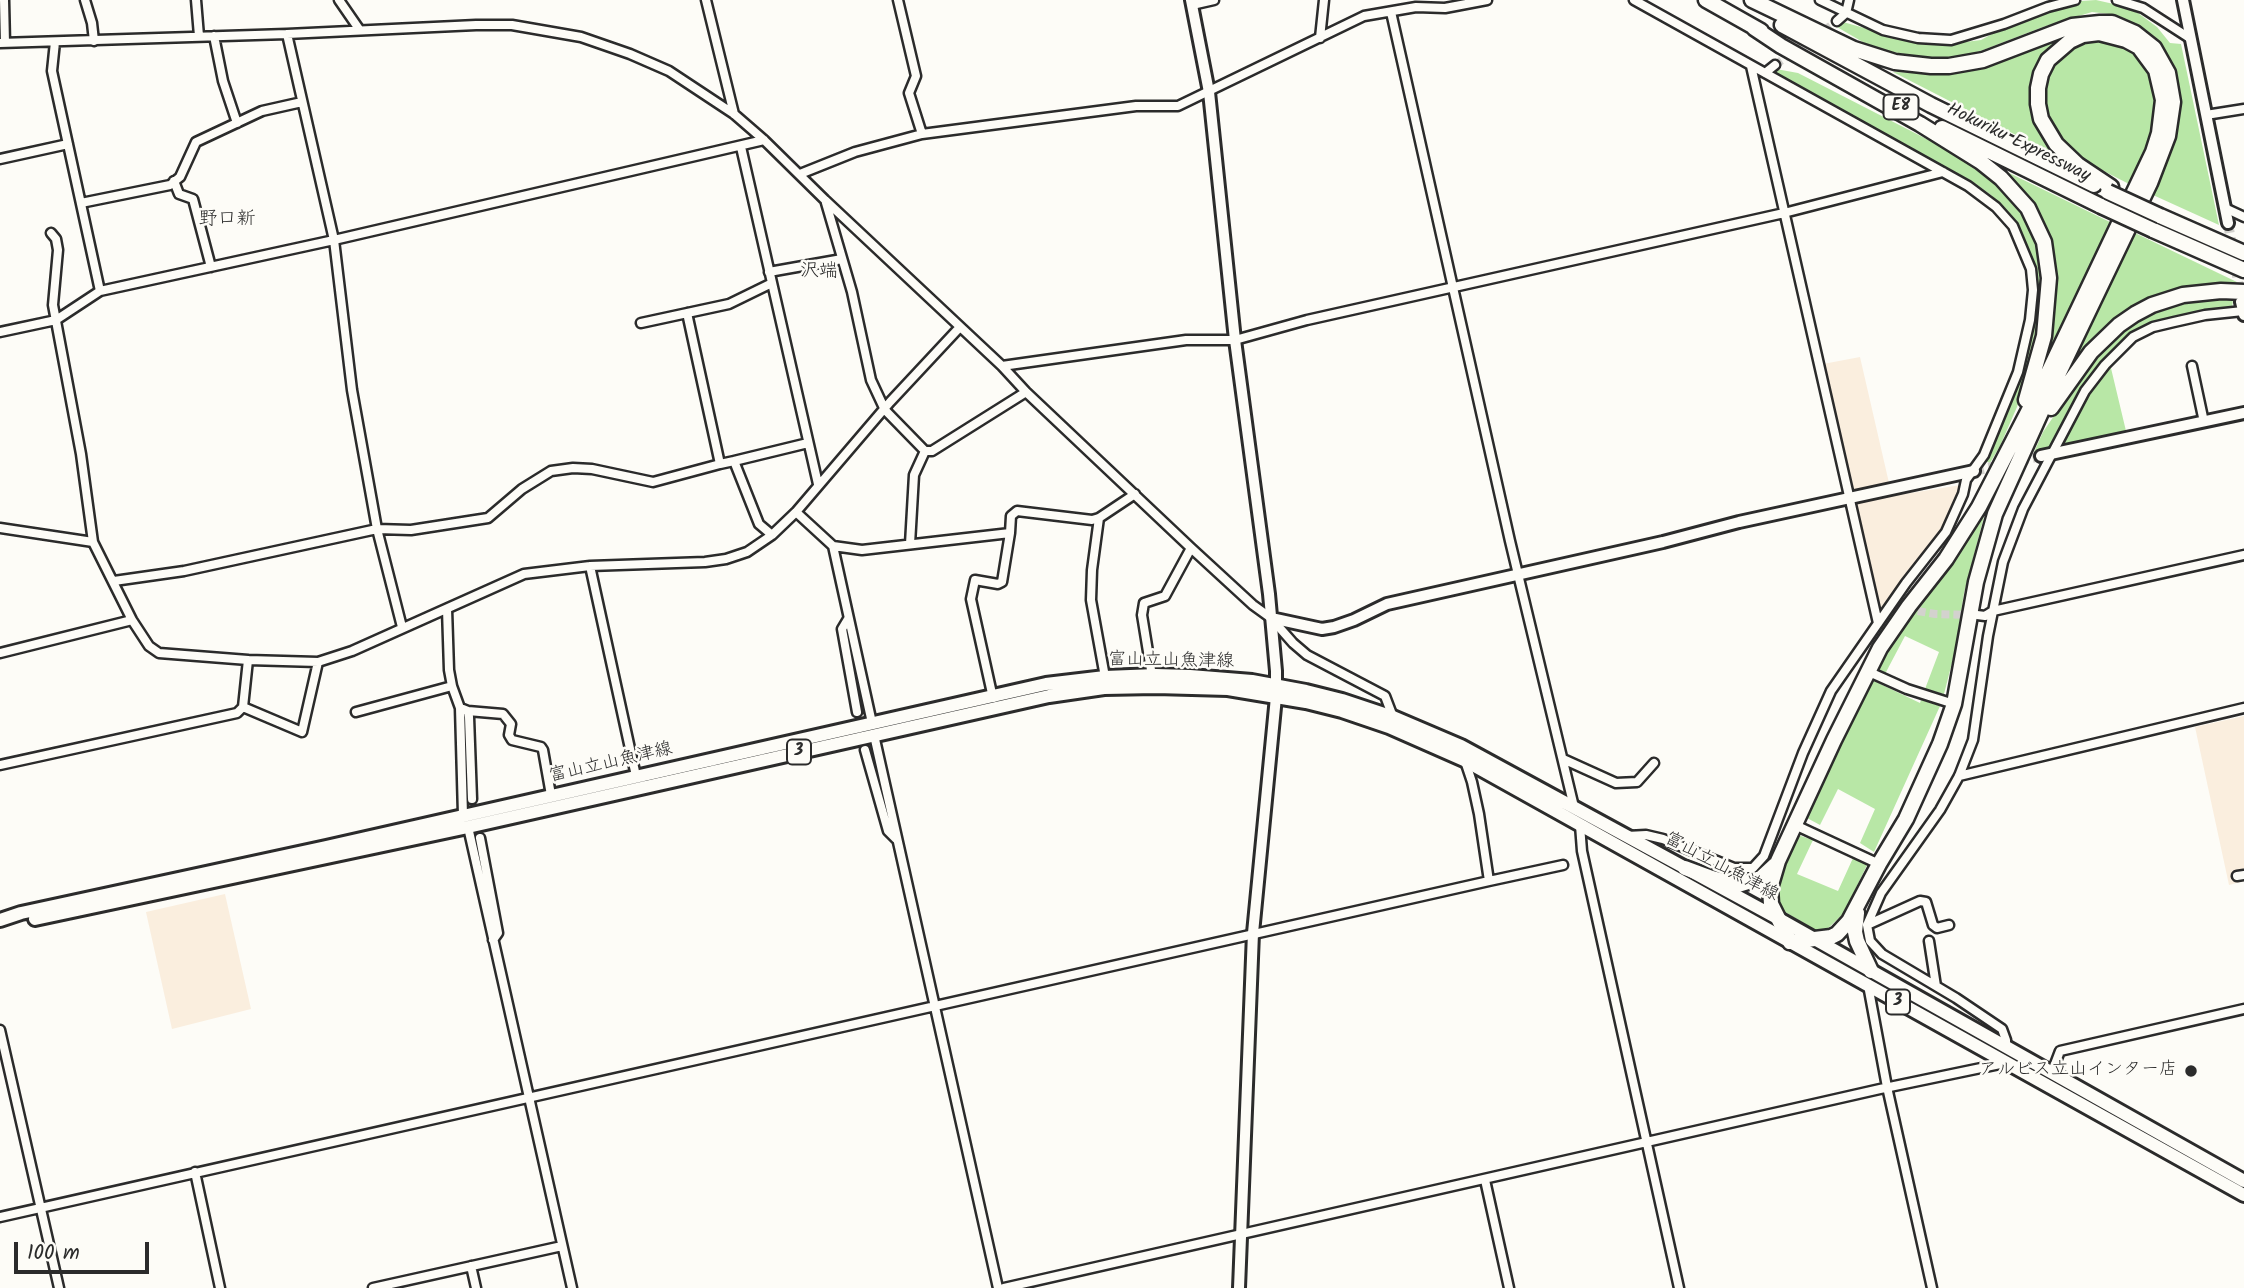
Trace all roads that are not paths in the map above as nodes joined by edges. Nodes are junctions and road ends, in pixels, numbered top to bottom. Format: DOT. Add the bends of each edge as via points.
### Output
graph roads {
  1 [pos="4,0"];
  2 [pos="85,0"];
  3 [pos="195,0"];
  4 [pos="339,0"];
  5 [pos="706,0"];
  6 [pos="898,0"];
  7 [pos="1214,0"];
  8 [pos="1324,0"];
  9 [pos="1488,0"];
  10 [pos="1634,0"];
  11 [pos="1706,0"];
  12 [pos="1738,0"];
  13 [pos="1752,0"];
  14 [pos="1820,0"];
  15 [pos="1849,0"];
  16 [pos="2075,0"];
  17 [pos="2117,0"];
  18 [pos="2183,0"];
  19 [pos="1191,3"];
  20 [pos="1391,12"];
  21 [pos="1846,13"];
  22 [pos="1837,21"];
  23 [pos="1754,27"];
  24 [pos="359,29"];
  25 [pos="287,34"];
  26 [pos="214,36"];
  27 [pos="199,37"];
  28 [pos="1320,38"];
  29 [pos="2191,39"];
  30 [pos="94,41"];
  31 [pos="54,42"];
  32 [pos="3,43"];
  33 [pos="1775,65"];
  34 [pos="1751,66"];
  35 [pos="1765,74"];
  36 [pos="1209,92"];
  37 [pos="302,102"];
  38 [pos="2244,109"];
  39 [pos="734,114"];
  40 [pos="2206,115"];
  41 [pos="237,123"];
  42 [pos="922,134"];
  43 [pos="764,140"];
  44 [pos="68,144"];
  45 [pos="741,147"];
  46 [pos="0,159"];
  47 [pos="1943,172"];
  48 [pos="800,174"];
  49 [pos="174,181"];
  50 [pos="2110,190"];
  51 [pos="825,200"];
  52 [pos="82,203"];
  53 [pos="2225,208"];
  54 [pos="1784,213"];
  55 [pos="2244,217"];
  56 [pos="2228,223"];
  57 [pos="51,233"];
  58 [pos="334,240"];
  59 [pos="2244,250"];
  60 [pos="842,259"];
  61 [pos="211,267"];
  62 [pos="2244,270"];
  63 [pos="769,272"];
  64 [pos="772,283"];
  65 [pos="1454,286"];
  66 [pos="100,291"];
  67 [pos="2243,305"];
  68 [pos="687,313"];
  69 [pos="56,320"];
  70 [pos="641,323"];
  71 [pos="960,327"];
  72 [pos="0,332"];
  73 [pos="1235,340"];
  74 [pos="1002,366"];
  75 [pos="2192,366"];
  76 [pos="1026,392"];
  77 [pos="885,410"];
  78 [pos="2244,413"];
  79 [pos="2204,422"];
  80 [pos="808,443"];
  81 [pos="925,451"];
  82 [pos="2007,454"];
  83 [pos="2047,455"];
  84 [pos="734,461"];
  85 [pos="720,464"];
  86 [pos="2015,470"];
  87 [pos="1974,471"];
  88 [pos="818,484"];
  89 [pos="1135,494"];
  90 [pos="1850,498"];
  91 [pos="796,512"];
  92 [pos="1099,518"];
  93 [pos="0,528"];
  94 [pos="377,528"];
  95 [pos="1010,533"];
  96 [pos="772,535"];
  97 [pos="93,542"];
  98 [pos="910,544"];
  99 [pos="833,546"];
  100 [pos="1191,548"];
  101 [pos="2244,555"];
  102 [pos="590,566"];
  103 [pos="1518,574"];
  104 [pos="114,581"];
  105 [pos="447,609"];
  106 [pos="1993,611"];
  107 [pos="1977,615"];
  108 [pos="1271,618"];
  109 [pos="848,619"];
  110 [pos="132,620"];
  111 [pos="1878,623"];
  112 [pos="402,628"];
  113 [pos="0,653"];
  114 [pos="248,660"];
  115 [pos="318,662"];
  116 [pos="1867,671"];
  117 [pos="1152,676"];
  118 [pos="1105,677"];
  119 [pos="452,686"];
  120 [pos="1276,691"];
  121 [pos="994,702"];
  122 [pos="1954,704"];
  123 [pos="243,707"];
  124 [pos="2244,708"];
  125 [pos="464,710"];
  126 [pos="356,712"];
  127 [pos="857,712"];
  128 [pos="1393,717"];
  129 [pos="873,729"];
  130 [pos="1461,746"];
  131 [pos="865,750"];
  132 [pos="1563,759"];
  133 [pos="1464,760"];
  134 [pos="1654,763"];
  135 [pos="0,765"];
  136 [pos="636,776"];
  137 [pos="1959,776"];
  138 [pos="551,795"];
  139 [pos="472,799"];
  140 [pos="1574,807"];
  141 [pos="465,821"];
  142 [pos="1580,825"];
  143 [pos="1795,825"];
  144 [pos="1624,836"];
  145 [pos="480,838"];
  146 [pos="896,839"];
  147 [pos="1778,861"];
  148 [pos="1563,864"];
  149 [pos="1879,864"];
  150 [pos="1685,868"];
  151 [pos="1489,881"];
  152 [pos="1858,905"];
  153 [pos="1779,919"];
  154 [pos="0,921"];
  155 [pos="1949,925"];
  156 [pos="1867,926"];
  157 [pos="1254,933"];
  158 [pos="493,940"];
  159 [pos="1815,940"];
  160 [pos="1790,942"];
  161 [pos="1929,942"];
  162 [pos="1869,978"];
  163 [pos="1936,986"];
  164 [pos="935,1006"];
  165 [pos="2244,1009"];
  166 [pos="0,1030"];
  167 [pos="2006,1048"];
  168 [pos="2007,1063"];
  169 [pos="2052,1072"];
  170 [pos="1887,1087"];
  171 [pos="528,1097"];
  172 [pos="1647,1142"];
  173 [pos="195,1172"];
  174 [pos="1485,1180"];
  175 [pos="2244,1181"];
  176 [pos="2244,1195"];
  177 [pos="41,1208"];
  178 [pos="0,1217"];
  179 [pos="1241,1234"];
  180 [pos="562,1246"];
  181 [pos="471,1266"];
  182 [pos="60,1288"];
  183 [pos="220,1288"];
  184 [pos="373,1288"];
  185 [pos="476,1288"];
  186 [pos="572,1288"];
  187 [pos="998,1288"];
  188 [pos="1004,1288"];
  189 [pos="1239,1288"];
  190 [pos="1509,1288"];
  191 [pos="1679,1288"];
  192 [pos="1932,1288"];
  1 -- 32 [label="street"];
  2 -- 30 [label="street"];
  3 -- 27 [label="street"];
  4 -- 24 [label="street"];
  5 -- 39 [label="street"];
  6 -- 42 [label="street" via="916,76 909,93"];
  7 -- 19 [label="street"];
  8 -- 28 [label="street"];
  9 -- 20 [label="street"];
  10 -- 34 [label="street"];
  11 -- 23 [label="highway, Hokuriku Expressway / E8"];
  12 -- 50 [label="highway, Hokuriku Expressway / E8" via="1931,105"];
  13 -- 86 [label="highway" via="1854,49 1895,62 1966,64 2072,26 2100,23 2135,33 2163,61 2173,102 2160,159"];
  14 -- 21 [label="street"];
  15 -- 21 [label="street"];
  16 -- 21 [label="street" via="1951,40 1883,30"];
  17 -- 29 [label="street" via="2143,8"];
  18 -- 29 [label="street"];
  19 -- 36 [label="street"];
  20 -- 28 [label="street" via="1364,16"];
  20 -- 65 [label="street"];
  21 -- 22 [label="street"];
  23 -- 62 [label="highway, Hokuriku Expressway / E8, bridge" via="1924,119"];
  23 -- 82 [label="highway" via="1981,162 2028,208 2048,260 2049,297 2040,358"];
  24 -- 25 [label="street"];
  24 -- 39 [label="street" via="512,25 581,37 669,71"];
  25 -- 26 [label="street"];
  25 -- 37 [label="street"];
  26 -- 27 [label="street"];
  26 -- 41 [label="street"];
  27 -- 30 [label="street"];
  28 -- 36 [label="street"];
  29 -- 40 [label="street"];
  30 -- 31 [label="street"];
  31 -- 32 [label="street"];
  31 -- 44 [label="street" via="52,71"];
  33 -- 35 [label="street"];
  34 -- 35 [label="street"];
  34 -- 54 [label="street"];
  35 -- 47 [label="street"];
  36 -- 42 [label="street" via="1178,106 1136,106"];
  36 -- 73 [label="street"];
  37 -- 41 [label="street" via="262,111"];
  37 -- 58 [label="street"];
  38 -- 40 [label="street"];
  39 -- 43 [label="street"];
  40 -- 53 [label="street"];
  41 -- 49 [label="street" via="196,142"];
  42 -- 48 [label="street" via="855,152"];
  43 -- 45 [label="street"];
  43 -- 48 [label="street"];
  44 -- 46 [label="street"];
  44 -- 52 [label="street"];
  45 -- 58 [label="street"];
  45 -- 63 [label="street"];
  47 -- 54 [label="street"];
  47 -- 87 [label="street" via="1996,207 2013,226 2031,269 2030,320 2018,372"];
  48 -- 51 [label="street"];
  49 -- 52 [label="street"];
  49 -- 61 [label="street" via="179,194 193,199"];
  50 -- 59 [label="highway, Hokuriku Expressway / E8, bridge"];
  50 -- 82 [label="highway" via="2056,145 2040,119 2038,104 2041,74 2048,60 2070,41 2099,33 2138,47 2156,71 2163,100 2159,133 2143,176"];
  51 -- 60 [label="street"];
  51 -- 71 [label="street"];
  52 -- 66 [label="street"];
  53 -- 55 [label="street"];
  53 -- 56 [label="street"];
  54 -- 65 [label="street"];
  54 -- 90 [label="street"];
  57 -- 69 [label="street" via="58,250"];
  58 -- 61 [label="street"];
  58 -- 94 [label="street" via="352,390"];
  60 -- 63 [label="street"];
  60 -- 77 [label="street" via="871,380"];
  61 -- 66 [label="street"];
  63 -- 64 [label="street"];
  64 -- 68 [label="street" via="729,304"];
  64 -- 80 [label="street"];
  65 -- 73 [label="street"];
  65 -- 103 [label="street"];
  66 -- 69 [label="street"];
  67 -- 83 [label="street" via="2153,327 2133,337 2085,391"];
  67 -- 86 [label="highway" via="2203,292 2152,305 2119,325 2070,379"];
  68 -- 70 [label="street"];
  68 -- 85 [label="street"];
  69 -- 72 [label="street"];
  69 -- 97 [label="street"];
  71 -- 74 [label="street"];
  71 -- 77 [label="street"];
  73 -- 74 [label="street" via="1186,340"];
  73 -- 108 [label="street"];
  74 -- 76 [label="street"];
  75 -- 79 [label="street"];
  76 -- 81 [label="street" via="932,451"];
  76 -- 89 [label="street"];
  77 -- 81 [label="street"];
  77 -- 88 [label="street"];
  78 -- 79 [label="street"];
  79 -- 83 [label="street"];
  80 -- 84 [label="street"];
  80 -- 88 [label="street"];
  81 -- 98 [label="street" via="914,475"];
  82 -- 116 [label="highway" via="1963,534"];
  83 -- 106 [label="street" via="2003,562"];
  84 -- 85 [label="street"];
  84 -- 96 [label="street" via="759,524"];
  85 -- 94 [label="street" via="653,482 592,469 551,471 488,518 411,530"];
  86 -- 122 [label="highway" via="1981,558"];
  87 -- 90 [label="street"];
  87 -- 111 [label="street" via="1966,480 1946,532"];
  88 -- 91 [label="street"];
  89 -- 92 [label="street"];
  89 -- 100 [label="street"];
  90 -- 103 [label="street"];
  90 -- 111 [label="street"];
  91 -- 96 [label="street"];
  91 -- 99 [label="street"];
  92 -- 95 [label="street" via="1017,511 1011,516"];
  92 -- 118 [label="street" via="1091,600"];
  93 -- 97 [label="street"];
  94 -- 104 [label="street" via="184,571"];
  94 -- 112 [label="street"];
  95 -- 98 [label="street"];
  95 -- 121 [label="street" via="1002,582 975,580 971,599"];
  96 -- 102 [label="street" via="747,552 726,559"];
  97 -- 104 [label="street"];
  98 -- 99 [label="street" via="863,550"];
  99 -- 109 [label="street"];
  100 -- 108 [label="street"];
  100 -- 117 [label="street" via="1165,596 1144,603"];
  101 -- 106 [label="street"];
  102 -- 105 [label="street" via="524,574"];
  102 -- 136 [label="street"];
  103 -- 108 [label="street" via="1387,604 1334,627 1322,629"];
  103 -- 132 [label="street"];
  104 -- 110 [label="street"];
  105 -- 112 [label="street"];
  105 -- 119 [label="street"];
  106 -- 107 [label="street"];
  106 -- 137 [label="street" via="1973,740"];
  108 -- 120 [label="street"];
  108 -- 128 [label="street" via="1307,655 1385,696"];
  109 -- 127 [label="street" via="842,629"];
  109 -- 129 [label="street"];
  110 -- 113 [label="street"];
  110 -- 114 [label="street" via="159,653"];
  111 -- 144 [label="street" via="1831,691 1764,856 1753,868 1734,868 1646,835"];
  112 -- 115 [label="street"];
  114 -- 115 [label="street"];
  114 -- 123 [label="street"];
  115 -- 123 [label="street" via="302,732"];
  116 -- 122 [label="street"];
  116 -- 143 [label="highway"];
  117 -- 118 [label="main road, 富山立山魚津線 / 3"];
  117 -- 120 [label="main road, 富山立山魚津線 / 3" via="1219,678"];
  118 -- 121 [label="main road, 富山立山魚津線 / 3" via="1046,684"];
  119 -- 125 [label="street"];
  119 -- 126 [label="street"];
  120 -- 121 [label="main road, 富山立山魚津線 / 3" via="1104,688"];
  120 -- 128 [label="main road, 富山立山魚津線 / 3" via="1342,700"];
  120 -- 133 [label="main road, 富山立山魚津線 / 3" via="1390,727"];
  120 -- 157 [label="street"];
  121 -- 129 [label="main road, 富山立山魚津線 / 3"];
  122 -- 149 [label="highway" via="1906,819"];
  123 -- 135 [label="street" via="237,713"];
  124 -- 137 [label="street"];
  125 -- 138 [label="street" via="503,714 511,724 512,740 541,747"];
  125 -- 139 [label="street"];
  125 -- 141 [label="street"];
  128 -- 130 [label="main road, 富山立山魚津線 / 3"];
  129 -- 136 [label="main road, 富山立山魚津線 / 3"];
  129 -- 141 [label="main road, 富山立山魚津線 / 3"];
  129 -- 146 [label="street"];
  130 -- 133 [label="street"];
  130 -- 140 [label="main road, 富山立山魚津線 / 3"];
  131 -- 146 [label="street" via="888,831"];
  132 -- 134 [label="street" via="1616,783 1637,782"];
  132 -- 140 [label="street"];
  133 -- 142 [label="main road, 富山立山魚津線 / 3"];
  133 -- 151 [label="street" via="1479,814"];
  136 -- 138 [label="main road, 富山立山魚津線 / 3"];
  137 -- 156 [label="street" via="1881,893"];
  138 -- 141 [label="main road, 富山立山魚津線 / 3"];
  140 -- 144 [label="main road, 富山立山魚津線 / 3"];
  141 -- 154 [label="main road, 富山立山魚津線 / 3" via="326,847"];
  141 -- 158 [label="street"];
  142 -- 160 [label="main road, 富山立山魚津線 / 3"];
  142 -- 172 [label="street"];
  143 -- 147 [label="highway"];
  143 -- 149 [label="street"];
  144 -- 150 [label="main road, 富山立山魚津線 / 3"];
  145 -- 158 [label="street" via="498,933"];
  146 -- 164 [label="street"];
  147 -- 150 [label="highway" via="1761,878 1744,884 1730,884"];
  147 -- 153 [label="highway" via="1769,896"];
  148 -- 151 [label="street"];
  149 -- 152 [label="highway"];
  150 -- 153 [label="main road, 富山立山魚津線 / 3"];
  151 -- 157 [label="street"];
  152 -- 159 [label="highway" via="1837,934"];
  152 -- 162 [label="highway" via="1855,932"];
  153 -- 159 [label="main road, 富山立山魚津線 / 3"];
  153 -- 160 [label="highway"];
  155 -- 156 [label="street" via="1933,925 1926,902 1920,901"];
  156 -- 163 [label="street" via="1870,941 1882,954"];
  157 -- 164 [label="street"];
  157 -- 179 [label="street"];
  158 -- 171 [label="street"];
  159 -- 160 [label="highway"];
  159 -- 162 [label="main road, 富山立山魚津線 / 3"];
  160 -- 162 [label="main road, 富山立山魚津線 / 3"];
  161 -- 163 [label="street"];
  162 -- 167 [label="main road, 富山立山魚津線 / 3"];
  162 -- 168 [label="main road, 富山立山魚津線 / 3"];
  162 -- 170 [label="street"];
  163 -- 167 [label="street" via="2002,1029"];
  164 -- 171 [label="street"];
  164 -- 187 [label="street"];
  165 -- 169 [label="street" via="2060,1051"];
  166 -- 177 [label="street"];
  167 -- 169 [label="main road, 富山立山魚津線 / 3"];
  168 -- 170 [label="street"];
  168 -- 176 [label="main road, 富山立山魚津線 / 3"];
  169 -- 175 [label="main road, 富山立山魚津線 / 3"];
  170 -- 172 [label="street"];
  170 -- 192 [label="street"];
  171 -- 173 [label="street"];
  171 -- 180 [label="street"];
  172 -- 174 [label="street"];
  172 -- 191 [label="street"];
  173 -- 177 [label="street"];
  173 -- 183 [label="street"];
  174 -- 179 [label="street"];
  174 -- 190 [label="street"];
  177 -- 178 [label="street"];
  177 -- 182 [label="street"];
  179 -- 188 [label="street"];
  179 -- 189 [label="street"];
  180 -- 181 [label="street"];
  180 -- 186 [label="street"];
  181 -- 184 [label="street"];
  181 -- 185 [label="street"];
}
